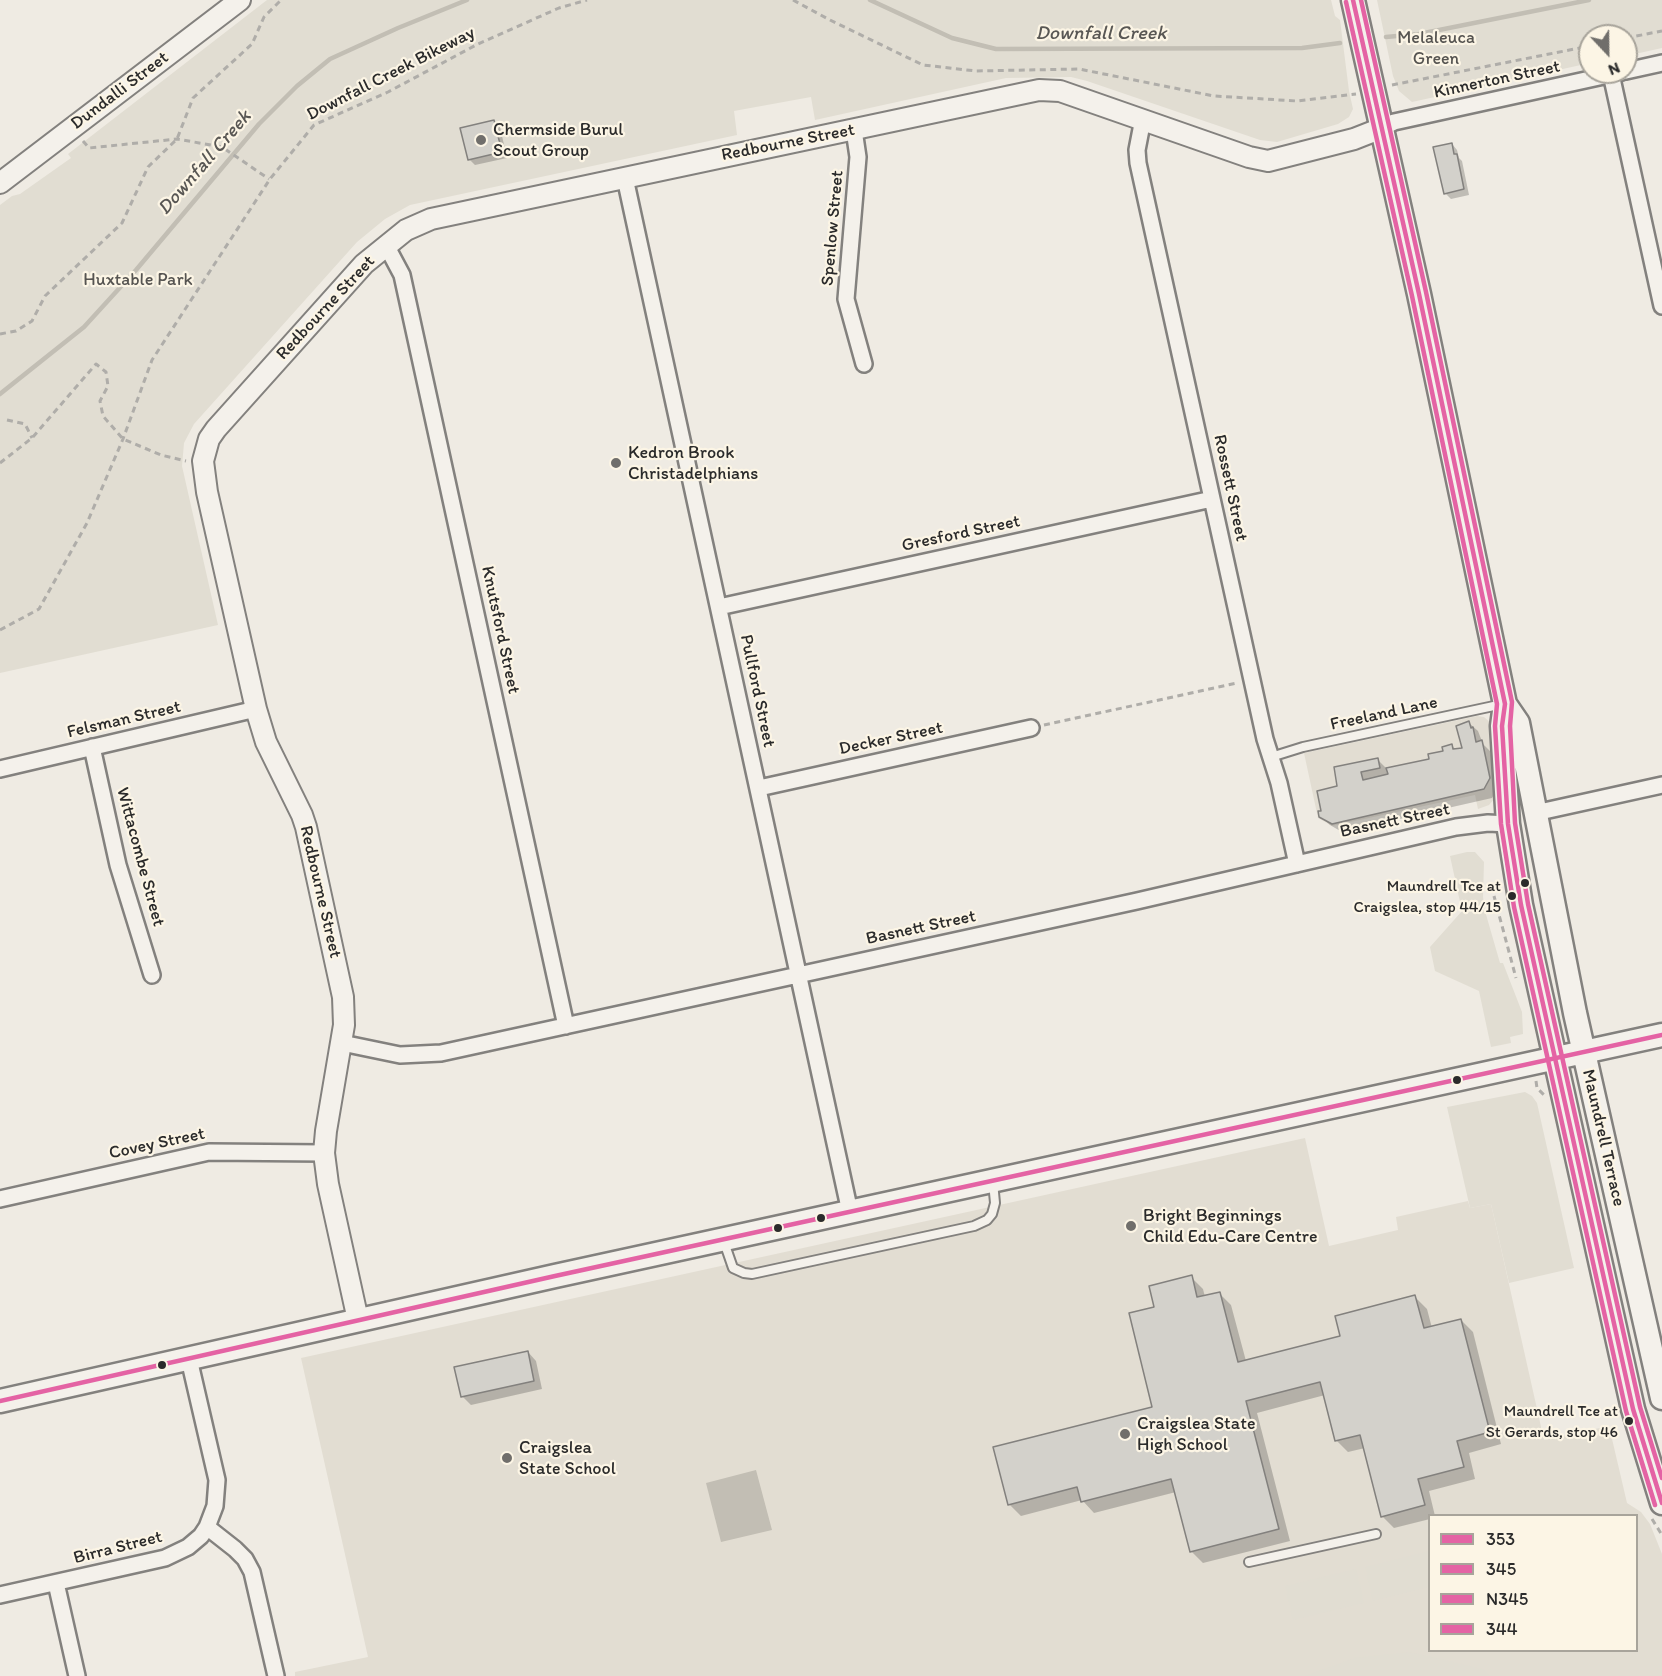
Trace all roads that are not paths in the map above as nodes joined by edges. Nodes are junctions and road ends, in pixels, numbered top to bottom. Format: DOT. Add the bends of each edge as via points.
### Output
graph roads {
  1 [pos="240,0"];
  2 [pos="1353,0"];
  3 [pos="1662,63"];
  4 [pos="1638,69"];
  5 [pos="1578,82"];
  6 [pos="1622,84"];
  7 [pos="1143,119"];
  8 [pos="1382,128"];
  9 [pos="854,130"];
  10 [pos="625,178"];
  11 [pos="0,183"];
  12 [pos="386,245"];
  13 [pos="1662,306"];
  14 [pos="864,364"];
  15 [pos="1212,499"];
  16 [pos="719,607"];
  17 [pos="1505,704"];
  18 [pos="256,709"];
  19 [pos="1031,728"];
  20 [pos="92,747"];
  21 [pos="1271,757"];
  22 [pos="0,769"];
  23 [pos="1662,785"];
  24 [pos="759,788"];
  25 [pos="1535,813"];
  26 [pos="1508,824"];
  27 [pos="1297,864"];
  28 [pos="799,974"];
  29 [pos="152,975"];
  30 [pos="566,1026"];
  31 [pos="1662,1035"];
  32 [pos="342,1043"];
  33 [pos="1584,1052"];
  34 [pos="1554,1059"];
  35 [pos="324,1153"];
  36 [pos="993,1180"];
  37 [pos="0,1199"];
  38 [pos="850,1212"];
  39 [pos="723,1239"];
  40 [pos="358,1320"];
  41 [pos="189,1359"];
  42 [pos="1662,1398"];
  43 [pos="0,1401"];
  44 [pos="1662,1503"];
  45 [pos="207,1527"];
  46 [pos="1376,1534"];
  47 [pos="1249,1562"];
  48 [pos="56,1582"];
  49 [pos="0,1595"];
  50 [pos="77,1676"];
  51 [pos="276,1676"];
  1 -- 11 [label="street, Dundalli Street"];
  2 -- 8 [label="main road, Maundrell Terrace"];
  3 -- 4 [label="street, Kinnerton Street"];
  5 -- 8 [label="street, Kinnerton Street" via="1394,122"];
  6 -- 13 [label="street"];
  7 -- 8 [label="street, Redbourne Street" via="1268,161 1354,140"];
  7 -- 9 [label="street, Redbourne Street" via="1050,89"];
  7 -- 15 [label="street, Rossett Street" via="1138,163"];
  8 -- 17 [label="main road, Maundrell Terrace"];
  9 -- 10 [label="street, Redbourne Street"];
  9 -- 14 [label="street, Spenlow Street" via="858,167 846,299"];
  10 -- 12 [label="street, Redbourne Street" via="431,219 411,227"];
  10 -- 16 [label="street, Pullford Street"];
  12 -- 18 [label="street, Redbourne Street" via="350,279 216,429 202,461"];
  12 -- 30 [label="street, Knutsford Street" via="402,275"];
  15 -- 16 [label="street, Gresford Street"];
  15 -- 21 [label="street, Rossett Street"];
  16 -- 24 [label="street, Pullford Street"];
  17 -- 21 [label="lane, Freeland Lane"];
  17 -- 25 [label="main road, Maundrell Terrace" via="1518,723"];
  17 -- 26 [label="main road, Maundrell Terrace" via="1502,726"];
  18 -- 20 [label="street, Felsman Street"];
  18 -- 32 [label="street, Redbourne Street" via="266,742 306,827 343,997"];
  19 -- 24 [label="street, Decker Street"];
  20 -- 22 [label="street, Felsman Street"];
  20 -- 29 [label="street, Wittacombe Street" via="118,865"];
  21 -- 27 [label="street, Rossett Street"];
  23 -- 25 [label="street"];
  24 -- 28 [label="street, Pullford Street"];
  25 -- 33 [label="main road, Maundrell Terrace"];
  26 -- 27 [label="street, Basnett Street" via="1456,827"];
  26 -- 34 [label="main road, Maundrell Terrace"];
  27 -- 28 [label="street, Basnett Street"];
  28 -- 30 [label="street, Basnett Street"];
  28 -- 38 [label="street, Pullford Street"];
  30 -- 32 [label="street, Basnett Street" via="425,1056"];
  31 -- 33 [label="main road"];
  32 -- 35 [label="street, Redbourne Street"];
  33 -- 34 [label="main road"];
  33 -- 42 [label="main road, Maundrell Terrace"];
  34 -- 36 [label="main road"];
  34 -- 44 [label="main road, Maundrell Terrace" via="1633,1409"];
  35 -- 37 [label="street, Covey Street" via="209,1152"];
  35 -- 40 [label="street, Redbourne Street"];
  36 -- 38 [label="main road"];
  36 -- 39 [label="lane" via="992,1214 974,1226 752,1274 733,1268"];
  38 -- 39 [label="main road"];
  39 -- 40 [label="main road"];
  40 -- 41 [label="main road"];
  41 -- 43 [label="main road"];
  41 -- 45 [label="street, Birra Street" via="217,1479 215,1506"];
  45 -- 48 [label="street, Birra Street" via="196,1541 165,1558"];
  45 -- 51 [label="street" via="235,1549 252,1572"];
  46 -- 47 [label="lane"];
  48 -- 49 [label="street, Birra Street"];
  48 -- 50 [label="street"];
}
